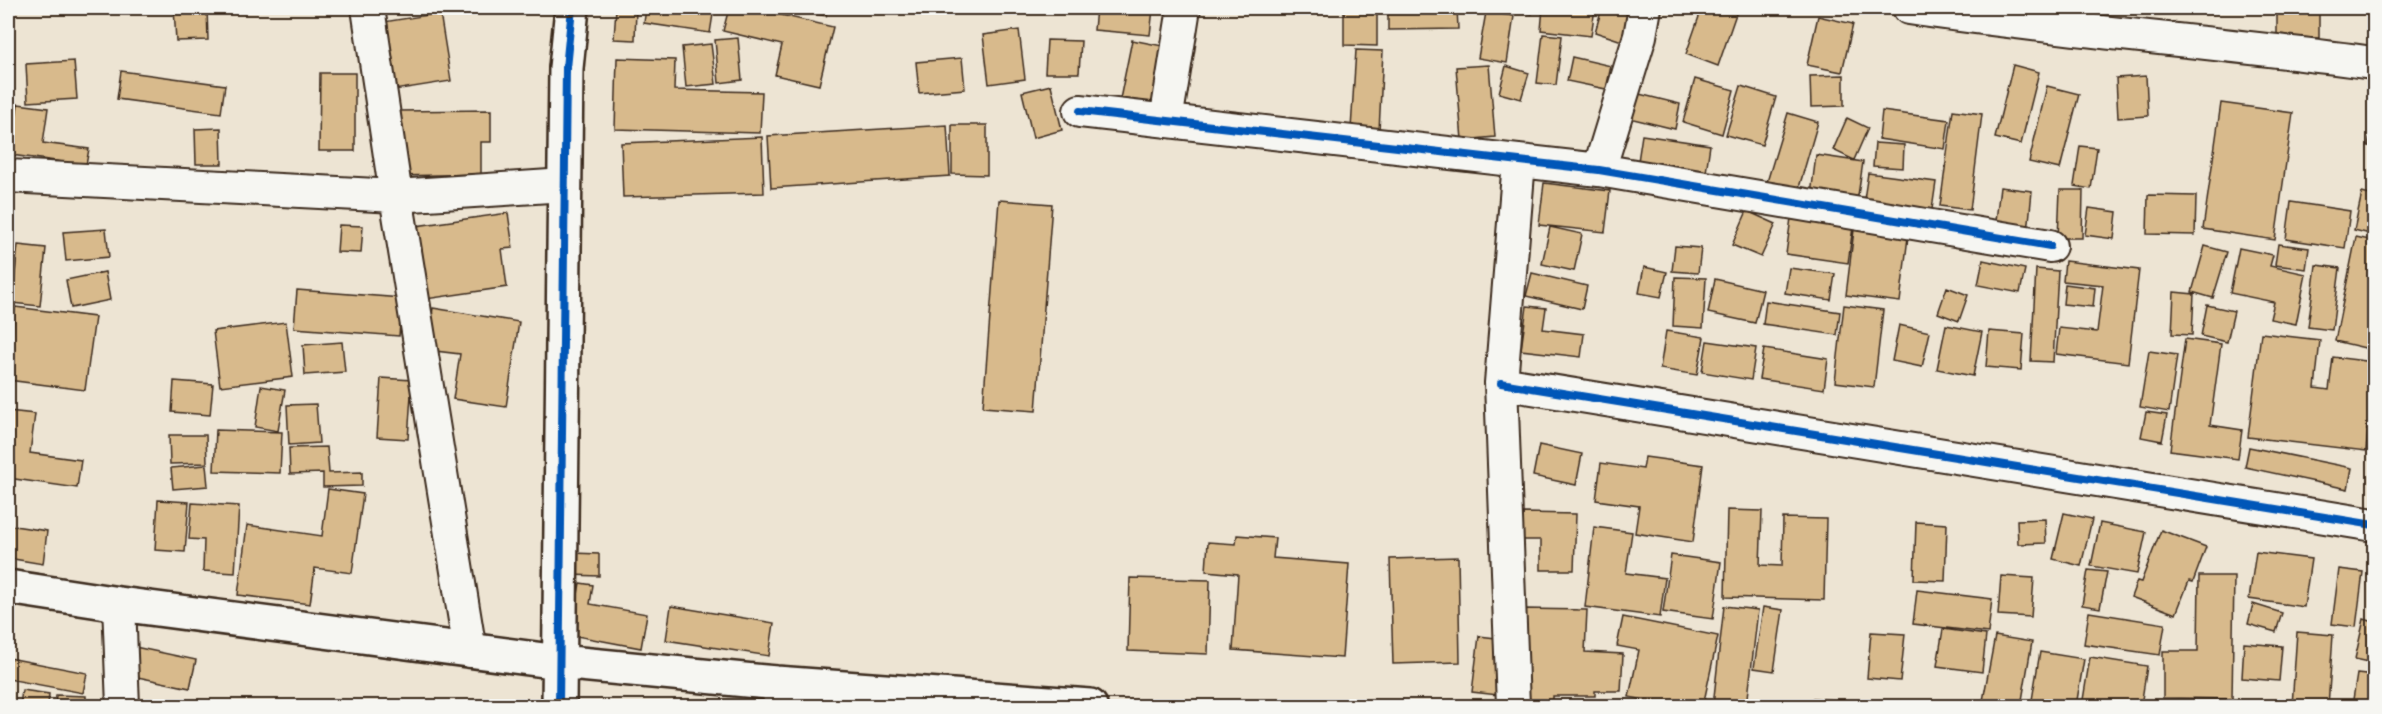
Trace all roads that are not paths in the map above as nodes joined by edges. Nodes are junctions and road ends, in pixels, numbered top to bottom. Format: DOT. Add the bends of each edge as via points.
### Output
graph roads {
  1 [pos="368,8"];
  2 [pos="572,8"];
  3 [pos="1184,8"];
  4 [pos="1645,8"];
  5 [pos="1909,8"];
  6 [pos="2374,63"];
  7 [pos="1080,111"];
  8 [pos="1166,121"];
  9 [pos="1519,161"];
  10 [pos="1599,170"];
  11 [pos="8,176"];
  12 [pos="565,185"];
  13 [pos="396,195"];
  14 [pos="2050,246"];
  15 [pos="1501,383"];
  16 [pos="2374,525"];
  17 [pos="8,587"];
  18 [pos="119,604"];
  19 [pos="470,651"];
  20 [pos="559,662"];
  21 [pos="779,695"];
  22 [pos="123,706"];
  23 [pos="559,706"];
  24 [pos="1090,706"];
  25 [pos="1513,706"];
  1 -- 13 [label="street"];
  2 -- 12 [label="main road" via="566,68"];
  3 -- 8 [label="street"];
  4 -- 10 [label="street"];
  5 -- 6 [label="street"];
  7 -- 8 [label="street"];
  8 -- 9 [label="street"];
  9 -- 10 [label="street"];
  9 -- 15 [label="street"];
  10 -- 14 [label="street"];
  11 -- 13 [label="street"];
  12 -- 13 [label="street"];
  12 -- 20 [label="main road"];
  13 -- 19 [label="street"];
  15 -- 16 [label="street"];
  15 -- 25 [label="street"];
  17 -- 18 [label="main road"];
  18 -- 19 [label="main road"];
  18 -- 22 [label="street"];
  19 -- 20 [label="main road"];
  20 -- 21 [label="main road"];
  20 -- 23 [label="main road"];
  21 -- 24 [label="main road"];
}
